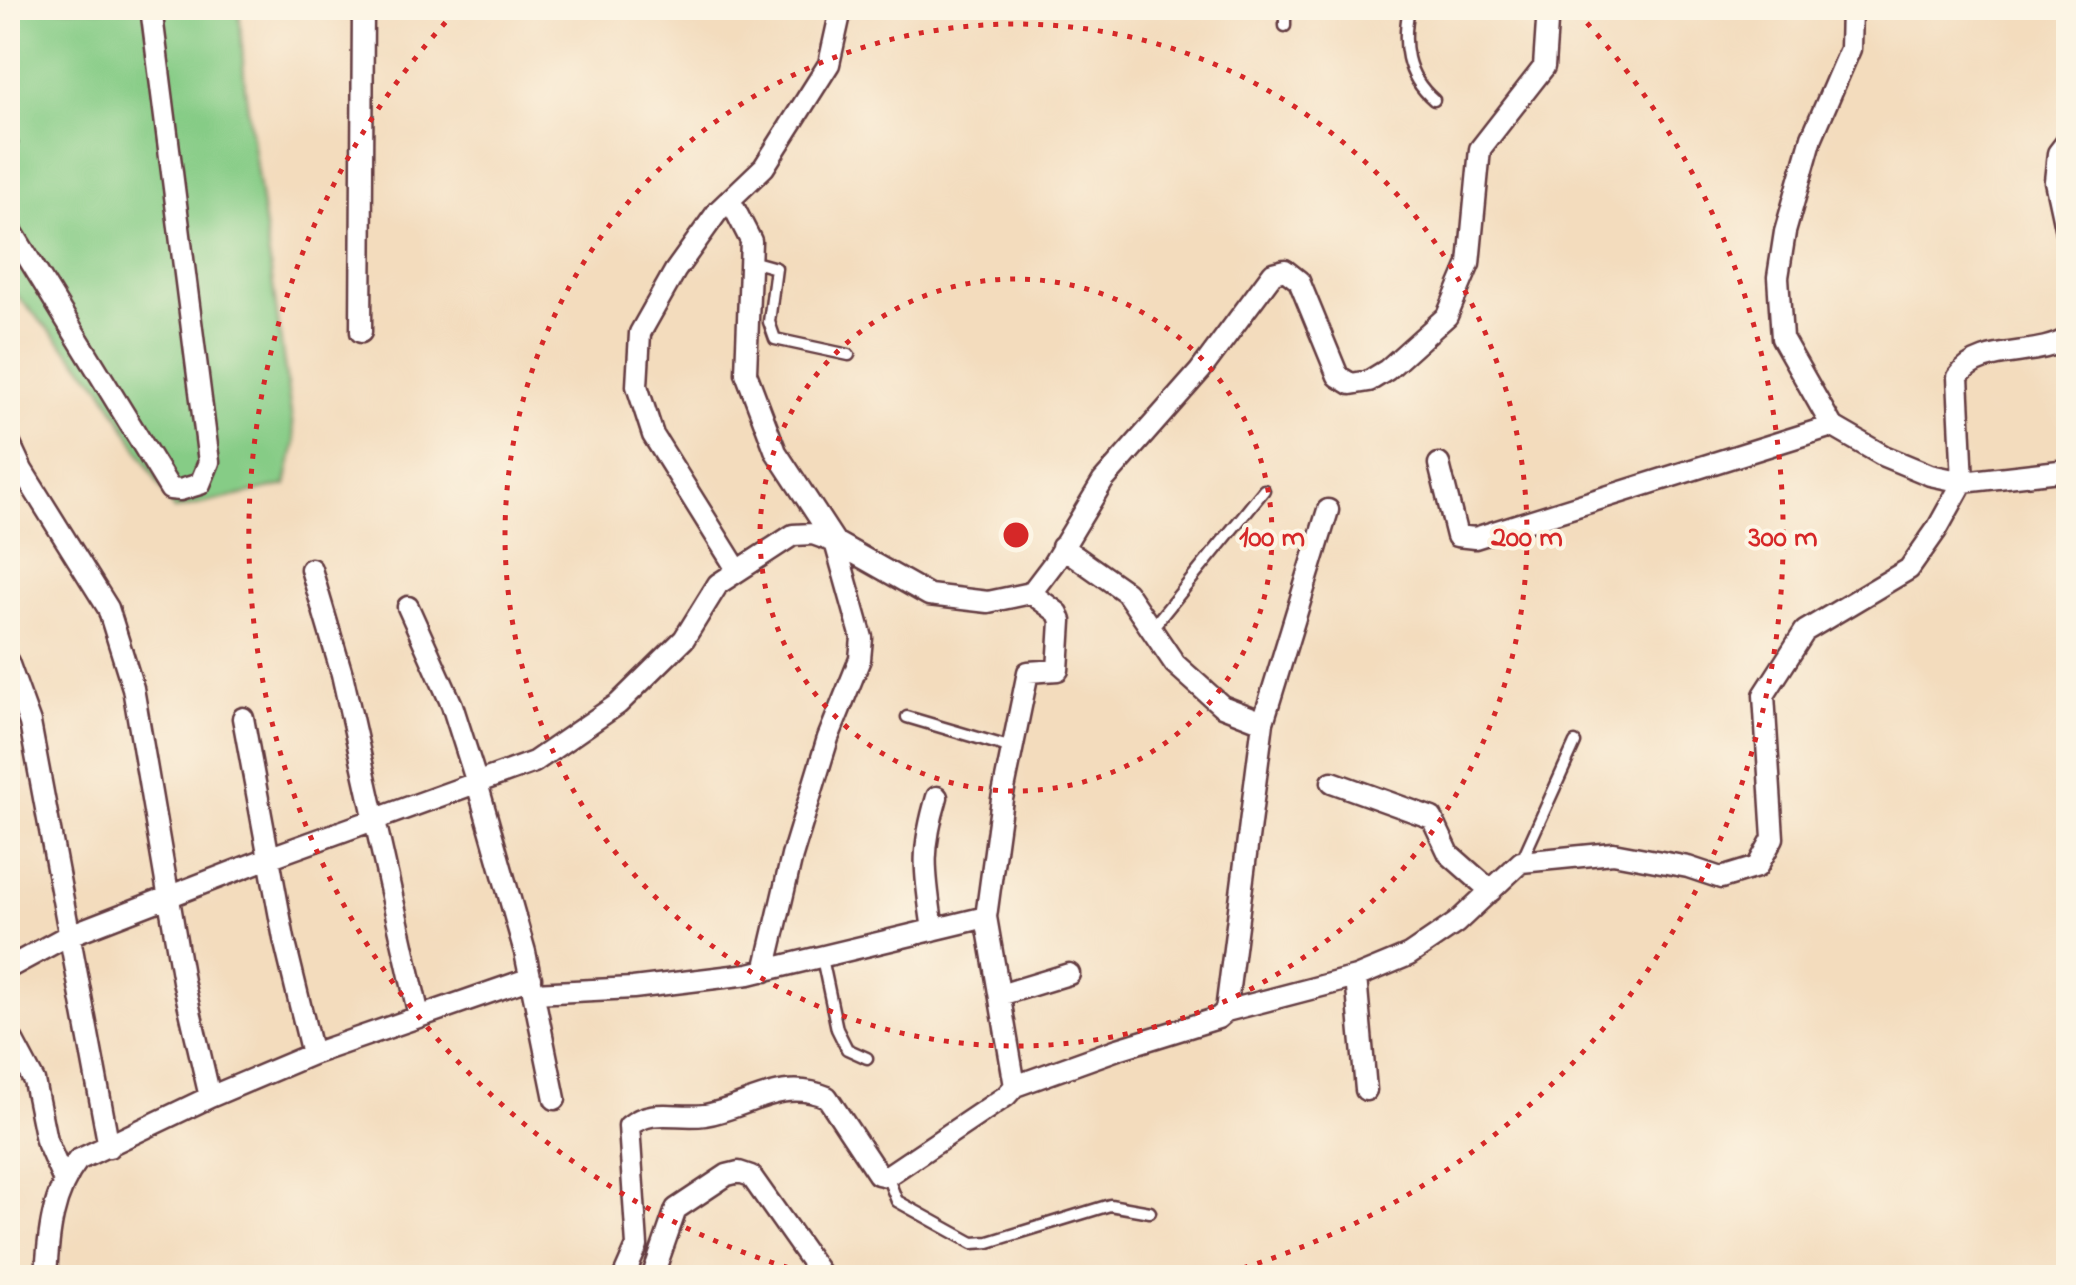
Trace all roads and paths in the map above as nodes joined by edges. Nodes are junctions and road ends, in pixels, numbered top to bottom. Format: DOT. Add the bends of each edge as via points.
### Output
graph roads {
  1 [pos="150,8"];
  2 [pos="363,8"];
  3 [pos="836,8"];
  4 [pos="1285,8"];
  5 [pos="1409,8"];
  6 [pos="1548,8"];
  7 [pos="1851,8"];
  8 [pos="1285,26"];
  9 [pos="1434,100"];
  10 [pos="2068,140"];
  11 [pos="730,200"];
  12 [pos="8,225"];
  13 [pos="2068,241"];
  14 [pos="751,261"];
  15 [pos="362,332"];
  16 [pos="2068,338"];
  17 [pos="848,355"];
  18 [pos="1832,426"];
  19 [pos="8,440"];
  20 [pos="1438,464"];
  21 [pos="2068,470"];
  22 [pos="1962,482"];
  23 [pos="1264,490"];
  24 [pos="1328,510"];
  25 [pos="834,542"];
  26 [pos="1062,547"];
  27 [pos="312,568"];
  28 [pos="738,571"];
  29 [pos="1030,593"];
  30 [pos="408,607"];
  31 [pos="1152,628"];
  32 [pos="8,662"];
  33 [pos="907,716"];
  34 [pos="244,718"];
  35 [pos="1263,722"];
  36 [pos="1574,743"];
  37 [pos="1013,748"];
  38 [pos="1332,782"];
  39 [pos="477,783"];
  40 [pos="937,797"];
  41 [pos="372,820"];
  42 [pos="271,857"];
  43 [pos="1521,862"];
  44 [pos="1491,891"];
  45 [pos="170,896"];
  46 [pos="986,917"];
  47 [pos="934,930"];
  48 [pos="67,936"];
  49 [pos="822,958"];
  50 [pos="8,968"];
  51 [pos="765,971"];
  52 [pos="1069,974"];
  53 [pos="1356,977"];
  54 [pos="532,986"];
  55 [pos="1000,995"];
  56 [pos="1226,1011"];
  57 [pos="419,1016"];
  58 [pos="8,1032"];
  59 [pos="312,1054"];
  60 [pos="867,1058"];
  61 [pos="1015,1086"];
  62 [pos="1366,1090"];
  63 [pos="210,1098"];
  64 [pos="555,1099"];
  65 [pos="108,1147"];
  66 [pos="886,1176"];
  67 [pos="63,1179"];
  68 [pos="1150,1212"];
  69 [pos="46,1278"];
  70 [pos="623,1278"];
  71 [pos="652,1278"];
  72 [pos="824,1278"];
  1 -- 12 [label="street" via="209,462 200,484 170,489"];
  2 -- 15 [label="street"];
  3 -- 11 [label="street" via="830,64 764,167"];
  4 -- 8 [label="lane"];
  5 -- 9 [label="lane" via="1403,38 1410,68"];
  6 -- 26 [label="street" via="1544,67 1480,149 1469,264 1447,316 1387,370 1350,384 1338,376 1298,281 1285,270 1272,274 1200,372 1103,480"];
  7 -- 18 [label="street" via="1850,49 1812,137 1778,277 1782,338"];
  10 -- 13 [label="street" via="2055,164"];
  11 -- 14 [label="street" via="751,241"];
  11 -- 28 [label="street" via="640,333 637,386 653,435"];
  14 -- 17 [label="lane" via="776,268 769,322 775,339"];
  14 -- 25 [label="street" via="746,373 776,452"];
  16 -- 22 [label="street" via="2048,349 1966,365 1958,377"];
  18 -- 20 [label="street" via="1475,538 1457,536"];
  18 -- 22 [label="street" via="1884,456"];
  19 -- 45 [label="street" via="108,608 132,688"];
  21 -- 22 [label="street"];
  22 -- 43 [label="street" via="1910,569 1805,631 1764,695 1773,838 1757,867 1722,878 1613,854"];
  23 -- 31 [label="lane"];
  24 -- 35 [label="street"];
  25 -- 28 [label="street" via="793,535"];
  25 -- 29 [label="street" via="929,595 988,602"];
  25 -- 51 [label="street" via="862,638 860,659 792,856"];
  26 -- 29 [label="street"];
  26 -- 31 [label="street" via="1126,592"];
  27 -- 41 [label="street"];
  28 -- 39 [label="street" via="718,584 684,640 618,704 534,762"];
  29 -- 37 [label="street" via="1058,613 1061,662 1058,670 1028,672"];
  30 -- 39 [label="street" via="452,705"];
  31 -- 35 [label="street" via="1175,664 1222,706"];
  32 -- 48 [label="street" via="30,722"];
  33 -- 37 [label="lane"];
  34 -- 42 [label="street"];
  35 -- 56 [label="street"];
  36 -- 43 [label="lane"];
  37 -- 46 [label="street"];
  38 -- 44 [label="street" via="1432,818 1449,854"];
  39 -- 41 [label="street"];
  39 -- 54 [label="street"];
  40 -- 47 [label="street" via="924,861"];
  41 -- 42 [label="street"];
  41 -- 57 [label="street"];
  42 -- 45 [label="street"];
  42 -- 59 [label="street"];
  43 -- 44 [label="street"];
  44 -- 53 [label="street" via="1408,955"];
  45 -- 48 [label="street"];
  45 -- 63 [label="street"];
  46 -- 47 [label="street"];
  46 -- 55 [label="street"];
  47 -- 49 [label="street"];
  48 -- 50 [label="street"];
  48 -- 65 [label="street"];
  49 -- 51 [label="street"];
  49 -- 60 [label="lane" via="837,1029 847,1048"];
  51 -- 54 [label="street" via="633,988"];
  52 -- 55 [label="street"];
  53 -- 56 [label="street"];
  53 -- 62 [label="street"];
  54 -- 57 [label="street"];
  54 -- 64 [label="street"];
  55 -- 61 [label="street"];
  56 -- 61 [label="street"];
  57 -- 59 [label="street"];
  58 -- 67 [label="street" via="34,1081 46,1140"];
  59 -- 63 [label="street"];
  61 -- 66 [label="street"];
  63 -- 65 [label="street"];
  65 -- 67 [label="street" via="78,1160"];
  66 -- 68 [label="lane" via="897,1201 973,1242 1110,1205"];
  66 -- 70 [label="street" via="878,1174 827,1098 815,1092 762,1094 704,1115 640,1116 629,1126 637,1246"];
  67 -- 69 [label="street"];
  71 -- 72 [label="street" via="676,1209 739,1172 751,1176"];
}
